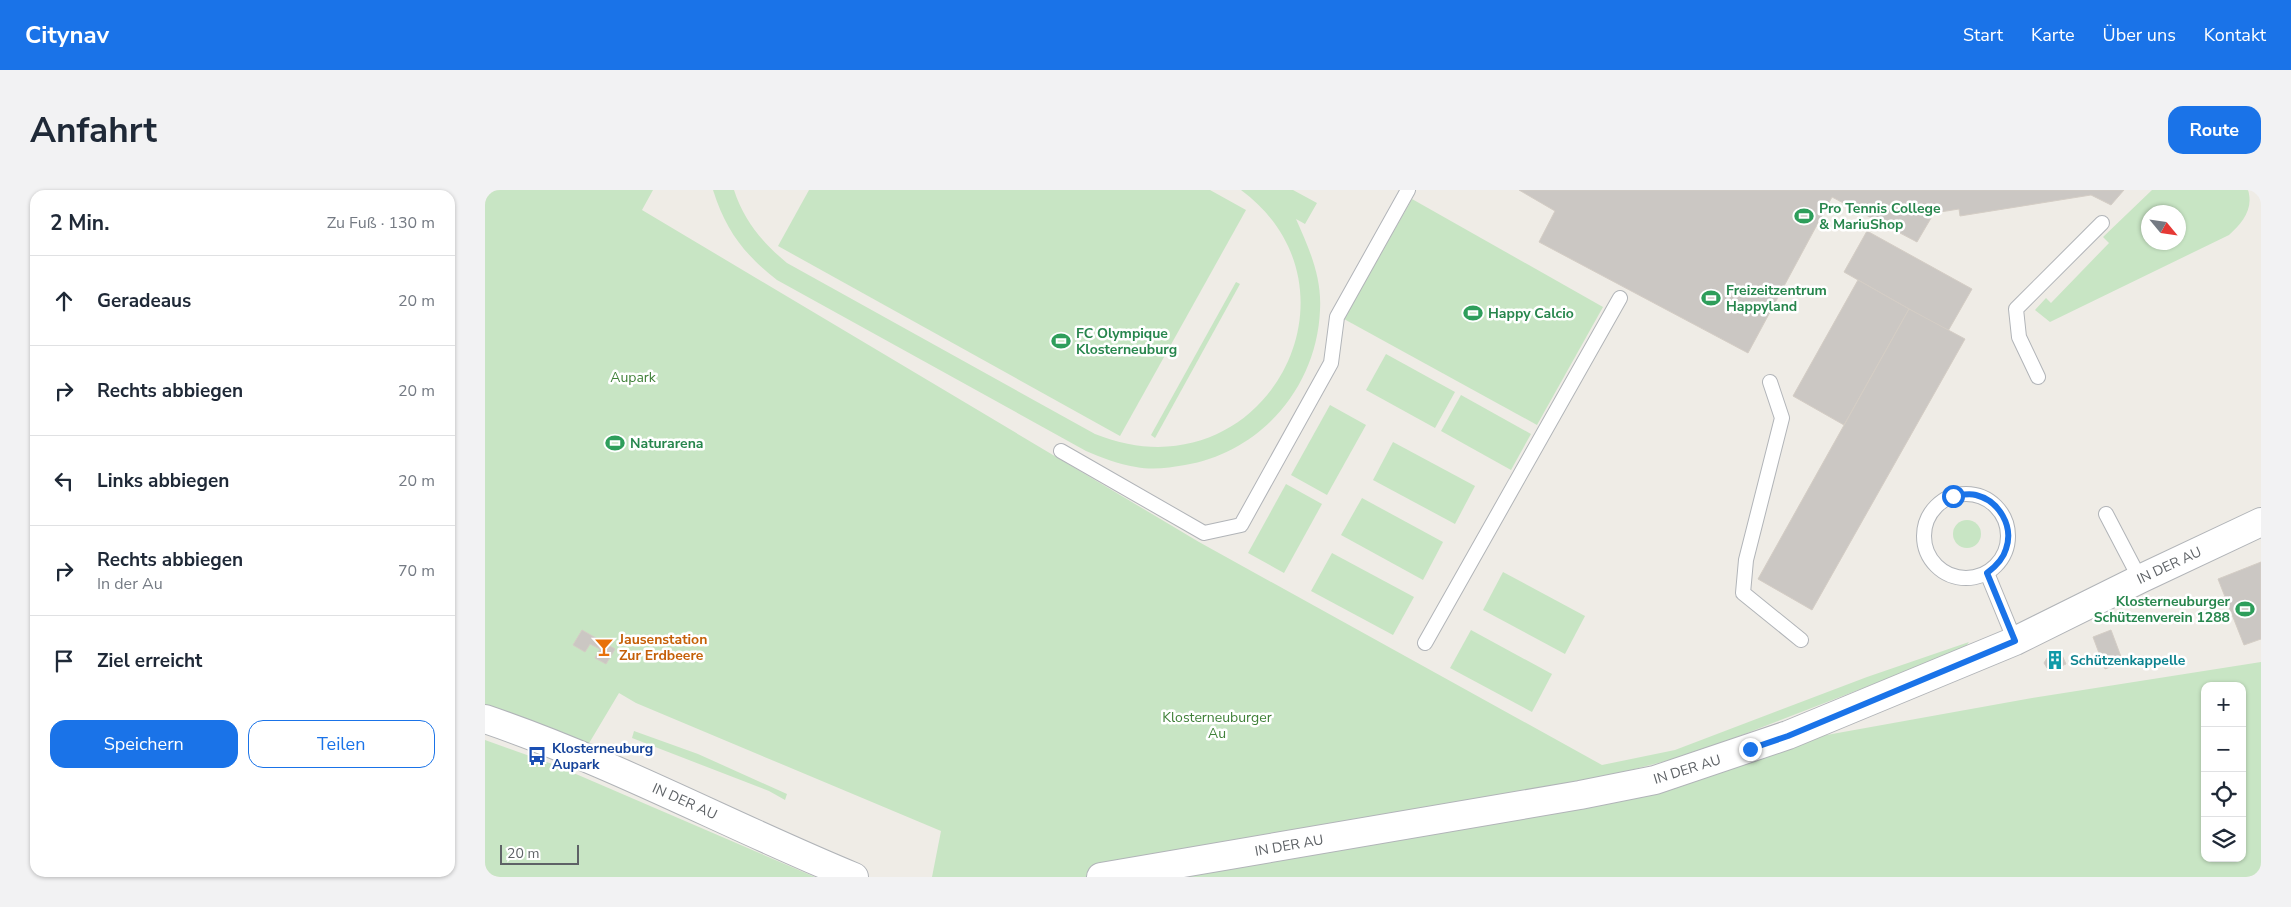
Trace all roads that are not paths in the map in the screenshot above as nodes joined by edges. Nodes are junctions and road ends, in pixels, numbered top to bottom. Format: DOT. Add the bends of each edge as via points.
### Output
graph roads {
  1 [pos="1408,190"];
  2 [pos="2102,223"];
  3 [pos="1620,298"];
  4 [pos="2038,377"];
  5 [pos="1770,382"];
  6 [pos="1061,451"];
  7 [pos="2106,514"];
  8 [pos="2261,522"];
  9 [pos="1987,573"];
  10 [pos="2140,578"];
  11 [pos="1801,640"];
  12 [pos="2015,641"];
  13 [pos="1425,643"];
  14 [pos="485,719"];
  15 [pos="854,877"];
  16 [pos="1101,877"];
  1 -- 6 [label="lane" via="1337,317 1331,363 1241,524 1204,533"];
  2 -- 4 [label="lane" via="2017,308 2019,337"];
  3 -- 13 [label="lane"];
  5 -- 11 [label="lane" via="1782,418 1746,560 1743,593"];
  7 -- 10 [label="lane"];
  8 -- 10 [label="street, IN DER AU"];
  9 -- 9 [label="lane" via="1998,564 2006,549 2008,530 1996,506 1973,494 1953,496 1937,504 1923,534 1925,549 1936,566 1952,576 1967,579"];
  9 -- 12 [label="lane"];
  10 -- 12 [label="street, IN DER AU"];
  12 -- 16 [label="street, IN DER AU" via="1788,736 1655,780 1580,796"];
  14 -- 15 [label="street, IN DER AU" via="586,757"];
}
